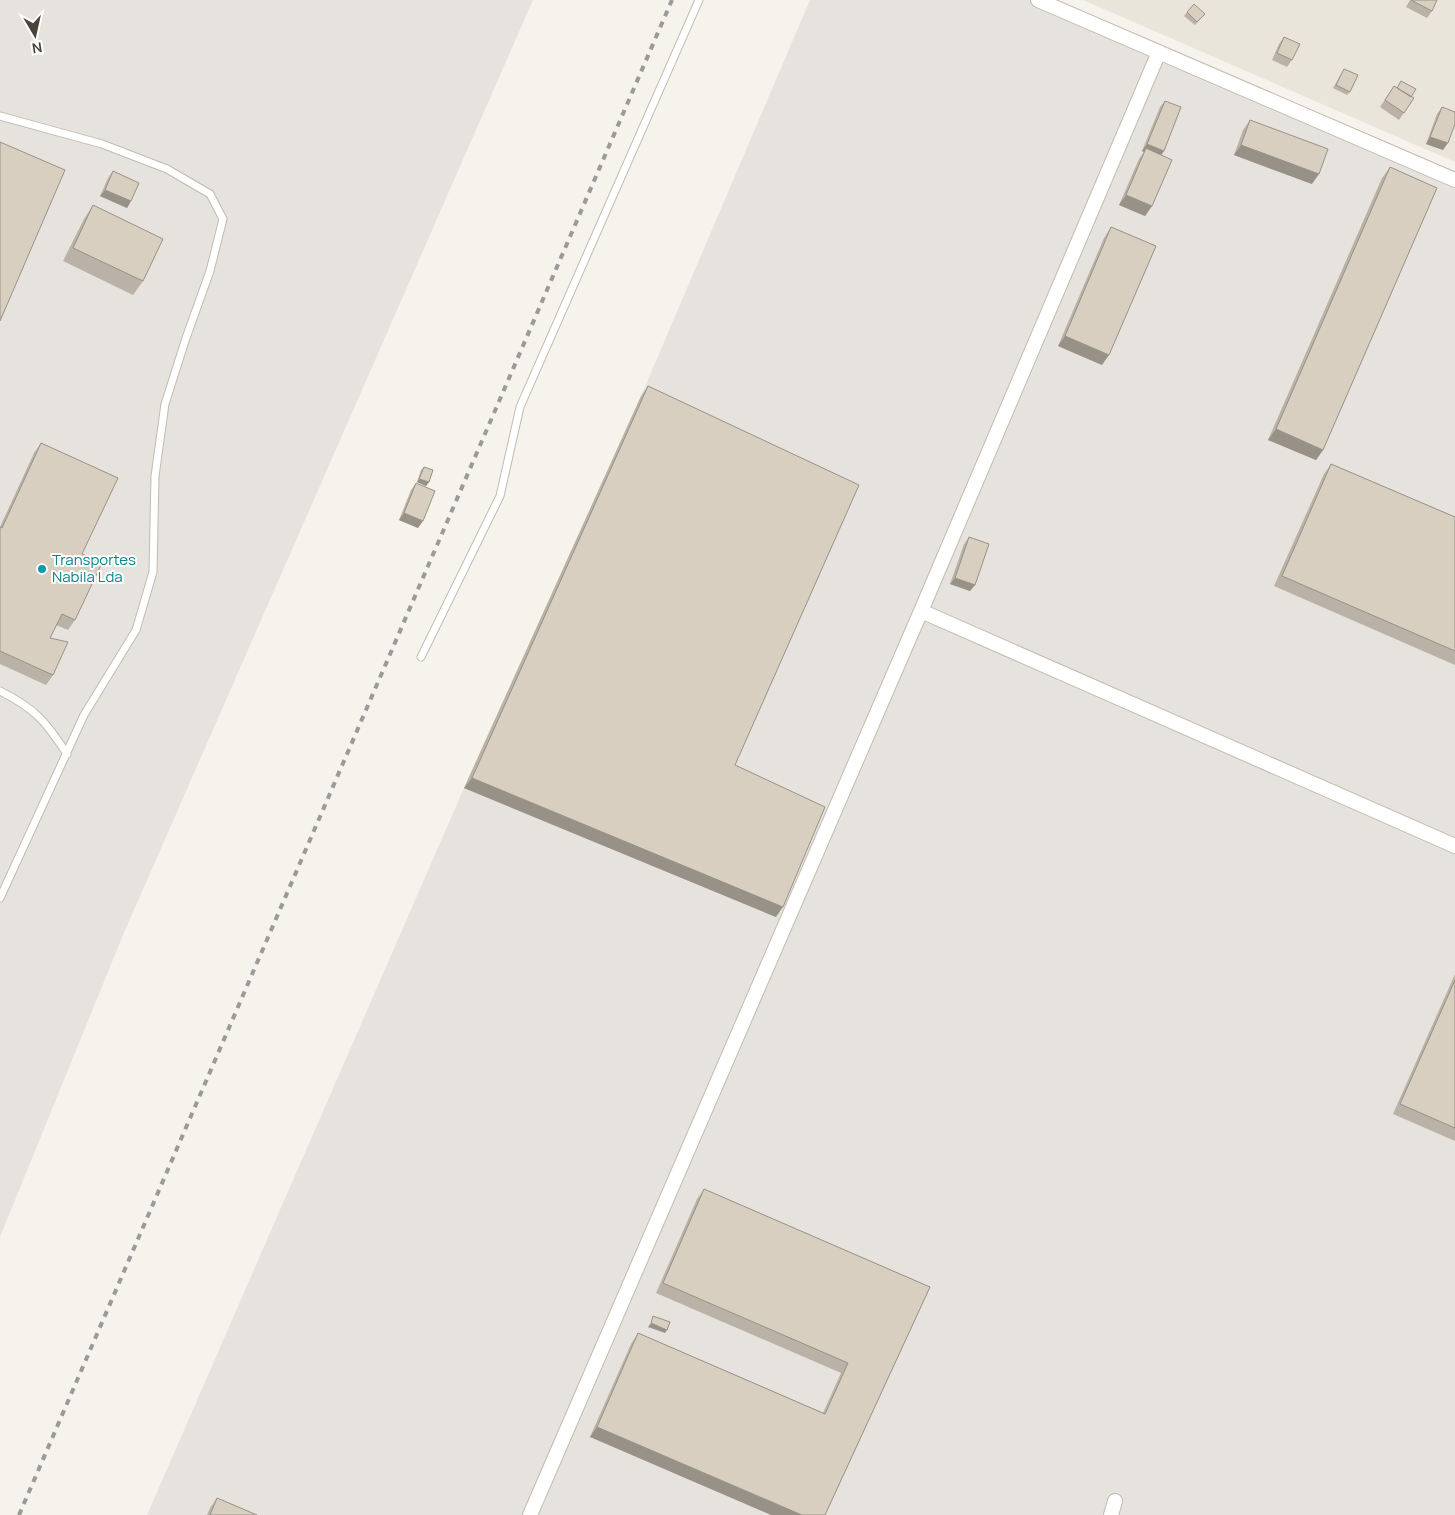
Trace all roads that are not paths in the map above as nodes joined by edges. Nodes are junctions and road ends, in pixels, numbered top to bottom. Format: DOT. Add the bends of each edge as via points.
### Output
graph roads {
  1 [pos="699,0"];
  2 [pos="1038,0"];
  3 [pos="1159,52"];
  4 [pos="0,116"];
  5 [pos="1455,180"];
  6 [pos="921,611"];
  7 [pos="421,657"];
  8 [pos="0,691"];
  9 [pos="68,754"];
  10 [pos="1455,846"];
  11 [pos="0,898"];
  12 [pos="1115,1501"];
  13 [pos="530,1515"];
  14 [pos="1111,1515"];
  1 -- 7 [label="lane" via="520,407 500,496"];
  2 -- 3 [label="street"];
  3 -- 5 [label="street"];
  3 -- 6 [label="street"];
  4 -- 9 [label="lane" via="102,144 167,169 210,194 223,219 210,271 165,404 155,476 153,572 136,630 84,715"];
  6 -- 10 [label="street"];
  6 -- 13 [label="street"];
  8 -- 9 [label="lane" via="26,704 48,724"];
  9 -- 11 [label="lane"];
  12 -- 14 [label="street"];
}
